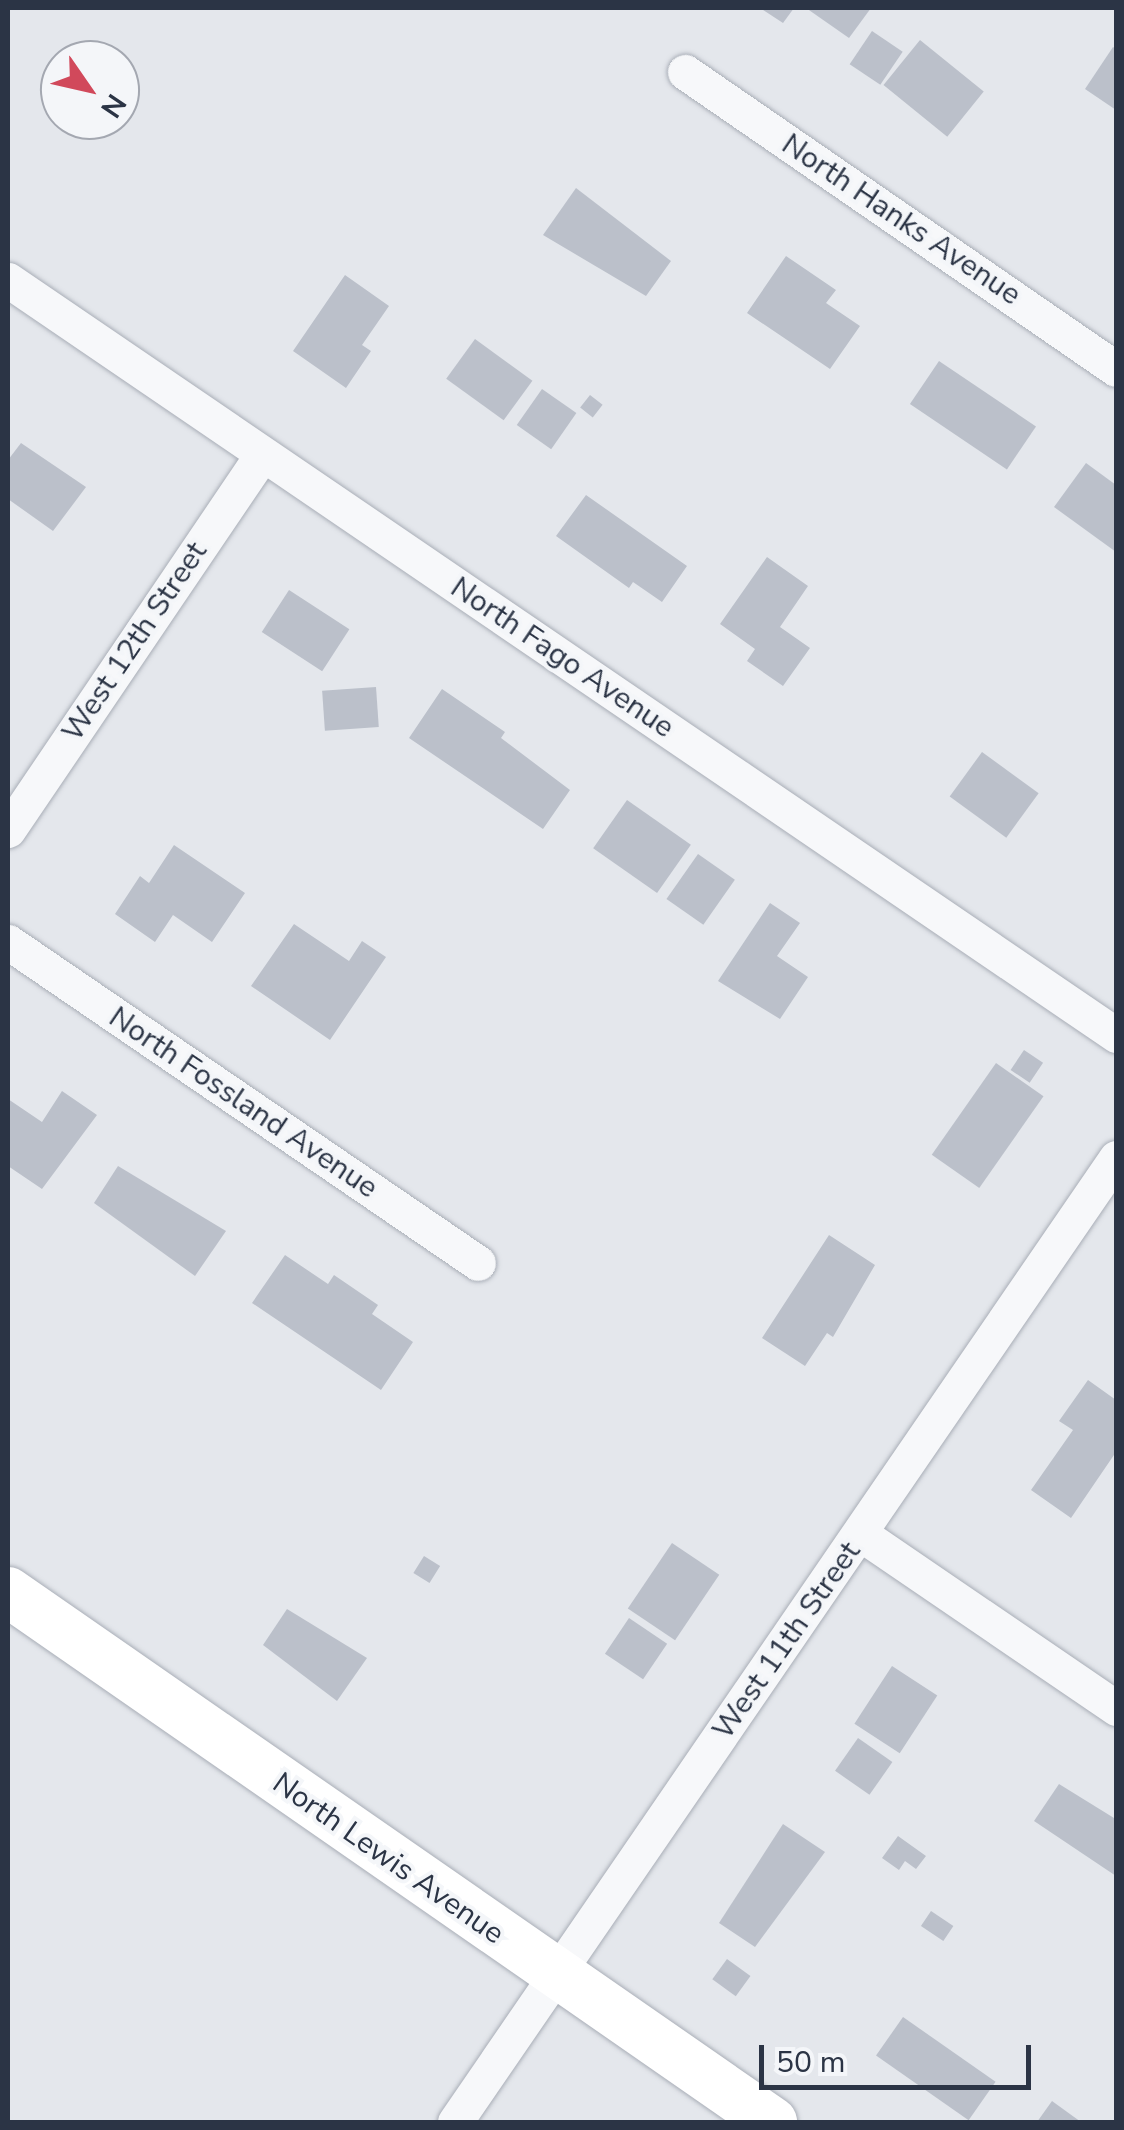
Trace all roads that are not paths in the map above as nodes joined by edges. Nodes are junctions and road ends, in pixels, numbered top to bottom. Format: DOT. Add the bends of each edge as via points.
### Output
graph roads {
  1 [pos="685,72"];
  2 [pos="8,280"];
  3 [pos="1116,369"];
  4 [pos="262,455"];
  5 [pos="8,830"];
  6 [pos="8,942"];
  7 [pos="1116,1035"];
  8 [pos="1116,1158"];
  9 [pos="478,1264"];
  10 [pos="861,1534"];
  11 [pos="8,1592"];
  12 [pos="1116,1708"];
  13 [pos="554,1977"];
  14 [pos="455,2122"];
  15 [pos="772,2122"];
  1 -- 3 [label="street, North Hanks Avenue"];
  2 -- 4 [label="street, North Fago Avenue"];
  4 -- 5 [label="street, West 12th Street"];
  4 -- 7 [label="street, North Fago Avenue"];
  6 -- 9 [label="street, North Fossland Avenue"];
  8 -- 10 [label="street, West 11th Street"];
  10 -- 12 [label="street"];
  10 -- 13 [label="street, West 11th Street"];
  11 -- 13 [label="main road, North Lewis Avenue"];
  13 -- 14 [label="street, West 11th Street"];
  13 -- 15 [label="main road, North Lewis Avenue"];
}
